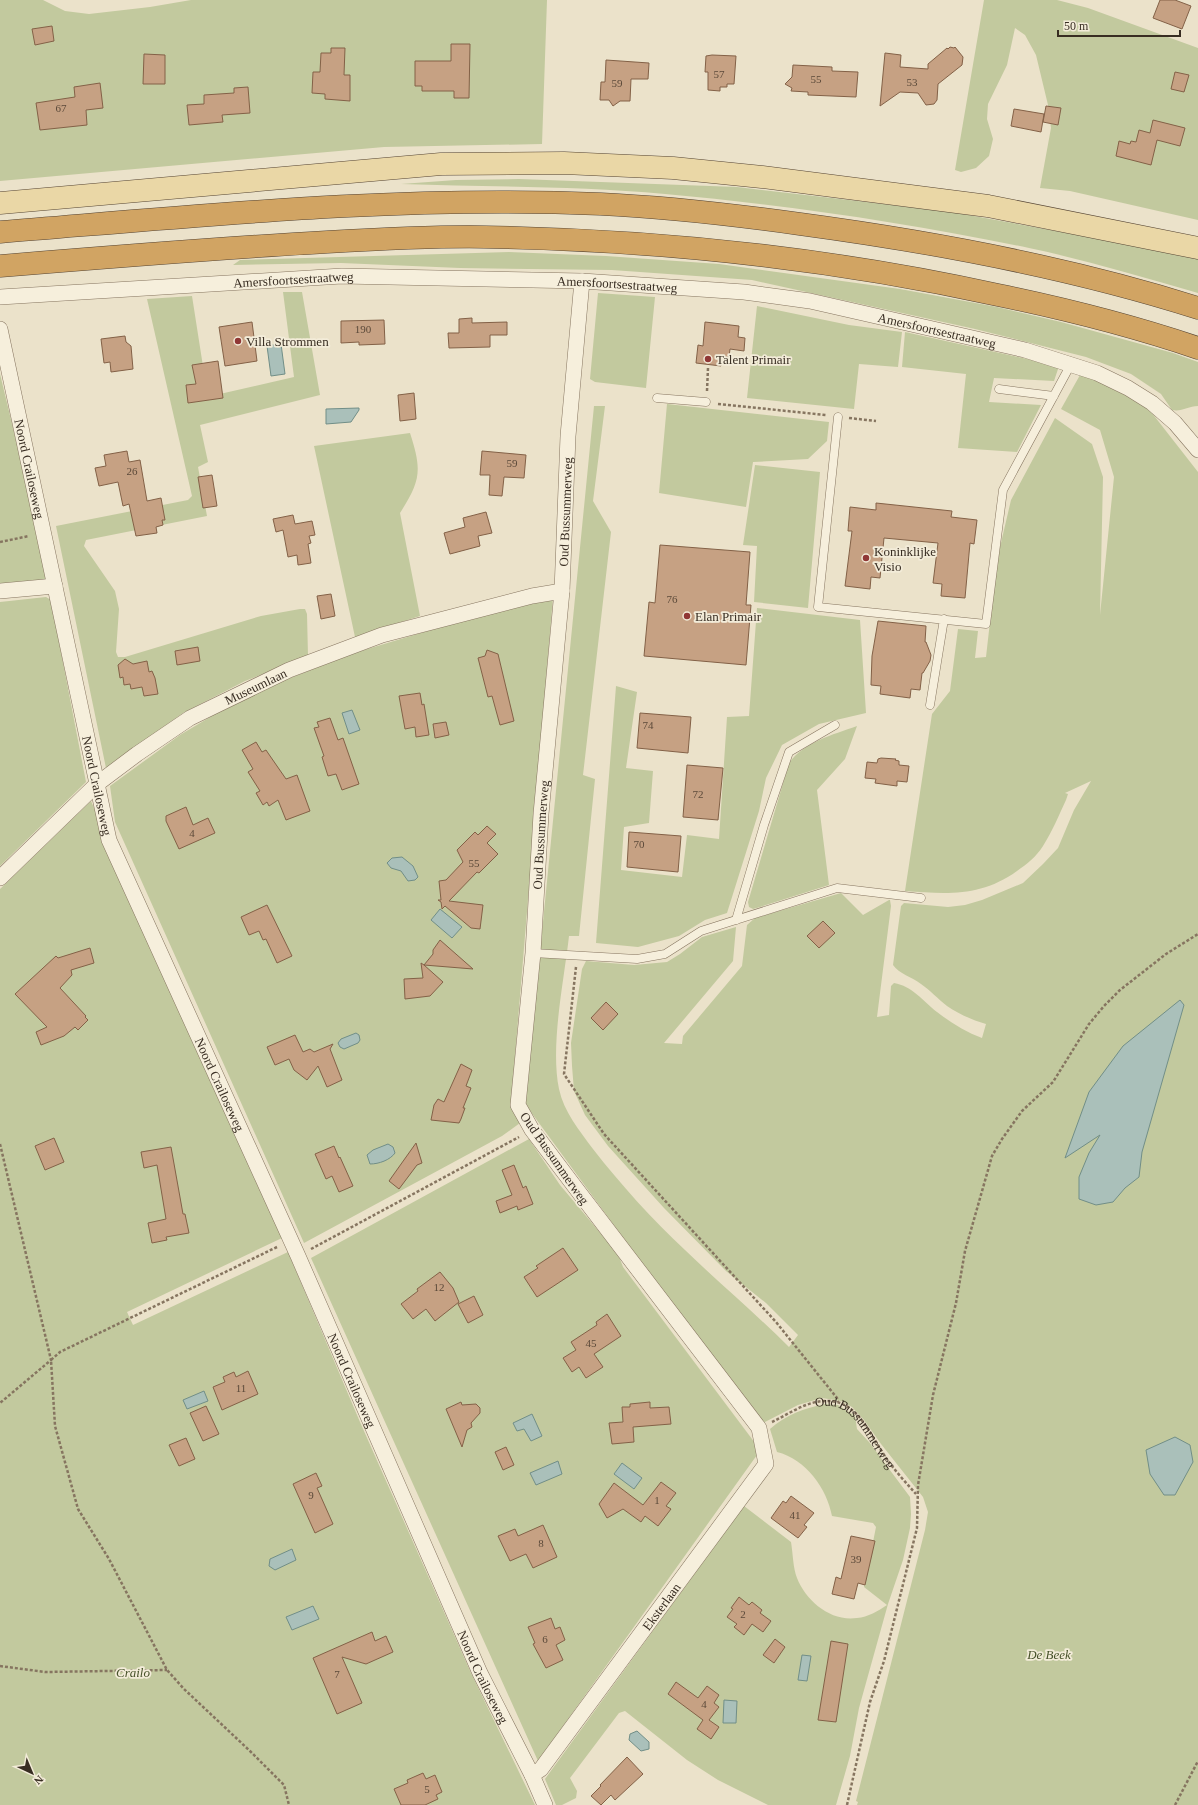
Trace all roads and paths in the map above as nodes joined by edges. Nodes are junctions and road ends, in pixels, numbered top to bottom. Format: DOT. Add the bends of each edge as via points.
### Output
graph roads {
  1 [pos="0,203"];
  2 [pos="0,232"];
  3 [pos="1198,248"];
  4 [pos="0,266"];
  5 [pos="582,281"];
  6 [pos="0,297"];
  7 [pos="1198,308"];
  8 [pos="0,329"];
  9 [pos="1198,348"];
  10 [pos="1071,364"];
  11 [pos="708,368"];
  12 [pos="999,389"];
  13 [pos="1054,396"];
  14 [pos="657,398"];
  15 [pos="706,402"];
  16 [pos="838,417"];
  17 [pos="876,421"];
  18 [pos="1198,450"];
  19 [pos="44,533"];
  20 [pos="0,542"];
  21 [pos="55,586"];
  22 [pos="0,591"];
  23 [pos="562,591"];
  24 [pos="944,619"];
  25 [pos="930,705"];
  26 [pos="835,725"];
  27 [pos="97,784"];
  28 [pos="0,878"];
  29 [pos="921,898"];
  30 [pos="736,920"];
  31 [pos="1198,934"];
  32 [pos="533,953"];
  33 [pos="577,955"];
  34 [pos="532,1130"];
  35 [pos="0,1144"];
  36 [pos="291,1241"];
  37 [pos="298,1256"];
  38 [pos="51,1360"];
  39 [pos="838,1402"];
  40 [pos="0,1403"];
  41 [pos="759,1428"];
  42 [pos="917,1495"];
  43 [pos="0,1666"];
  44 [pos="167,1670"];
  45 [pos="1198,1761"];
  46 [pos="532,1775"];
  47 [pos="289,1805"];
  48 [pos="545,1805"];
  49 [pos="847,1805"];
  50 [pos="1175,1805"];
  1 -- 3 [label="main road" via="440,164 564,163 673,168 755,176 988,206"];
  2 -- 7 [label="highway" via="382,204 602,204 745,216 886,236 1015,261"];
  4 -- 9 [label="highway" via="209,248 375,240 484,237 664,245 888,272 1056,307"];
  5 -- 6 [label="street, Amersfoortsestraatweg" via="342,276"];
  5 -- 10 [label="street, Amersfoortsestraatweg" via="744,292 810,301 1025,350"];
  5 -- 23 [label="street, Oud Bussummerweg" via="568,436"];
  8 -- 19 [label="street, Noord Crailoseweg"];
  10 -- 13 [label="lane"];
  10 -- 18 [label="street, Amersfoortsestraatweg" via="1097,373 1152,403 1175,423"];
  11 -- 15 [label="path"];
  12 -- 13 [label="lane"];
  13 -- 24 [label="lane" via="1003,490 986,624"];
  14 -- 15 [label="lane"];
  15 -- 16 [label="path"];
  16 -- 17 [label="path"];
  16 -- 24 [label="lane" via="818,607"];
  19 -- 20 [label="path"];
  19 -- 21 [label="street, Noord Crailoseweg"];
  21 -- 22 [label="street"];
  21 -- 27 [label="street, Noord Crailoseweg"];
  23 -- 27 [label="street, Museumlaan" via="532,596 382,635 289,670 190,718"];
  23 -- 32 [label="street, Oud Bussummerweg" via="541,814"];
  24 -- 25 [label="lane"];
  26 -- 30 [label="lane" via="789,752"];
  27 -- 28 [label="street, Museumlaan"];
  27 -- 36 [label="street, Noord Crailoseweg" via="109,840"];
  29 -- 30 [label="lane" via="837,888"];
  30 -- 33 [label="lane" via="701,931 664,954 637,959"];
  31 -- 42 [label="path" via="1166,954 1104,1006 1052,1082 1022,1111 992,1156 965,1251 956,1303 933,1395"];
  32 -- 33 [label="lane"];
  32 -- 34 [label="street, Oud Bussummerweg" via="518,1105"];
  33 -- 39 [label="path" via="564,1074 604,1134 776,1322"];
  34 -- 37 [label="path"];
  34 -- 41 [label="street, Oud Bussummerweg"];
  35 -- 38 [label="path"];
  36 -- 37 [label="street, Noord Crailoseweg"];
  36 -- 38 [label="path" via="60,1352"];
  37 -- 46 [label="street, Noord Crailoseweg" via="480,1673"];
  38 -- 40 [label="path"];
  38 -- 44 [label="path" via="54,1426 78,1509 109,1559"];
  39 -- 41 [label="path, Oud Bussummerweg" via="825,1400 814,1403"];
  39 -- 42 [label="path, Oud Bussummerweg" via="862,1421 888,1461"];
  41 -- 46 [label="street, Eksterlaan" via="766,1464 541,1769"];
  42 -- 49 [label="path" via="917,1528 884,1661 870,1702"];
  43 -- 44 [label="path" via="45,1672"];
  44 -- 47 [label="path" via="284,1785"];
  45 -- 50 [label="path"];
  46 -- 48 [label="street, Noord Crailoseweg"];
}
